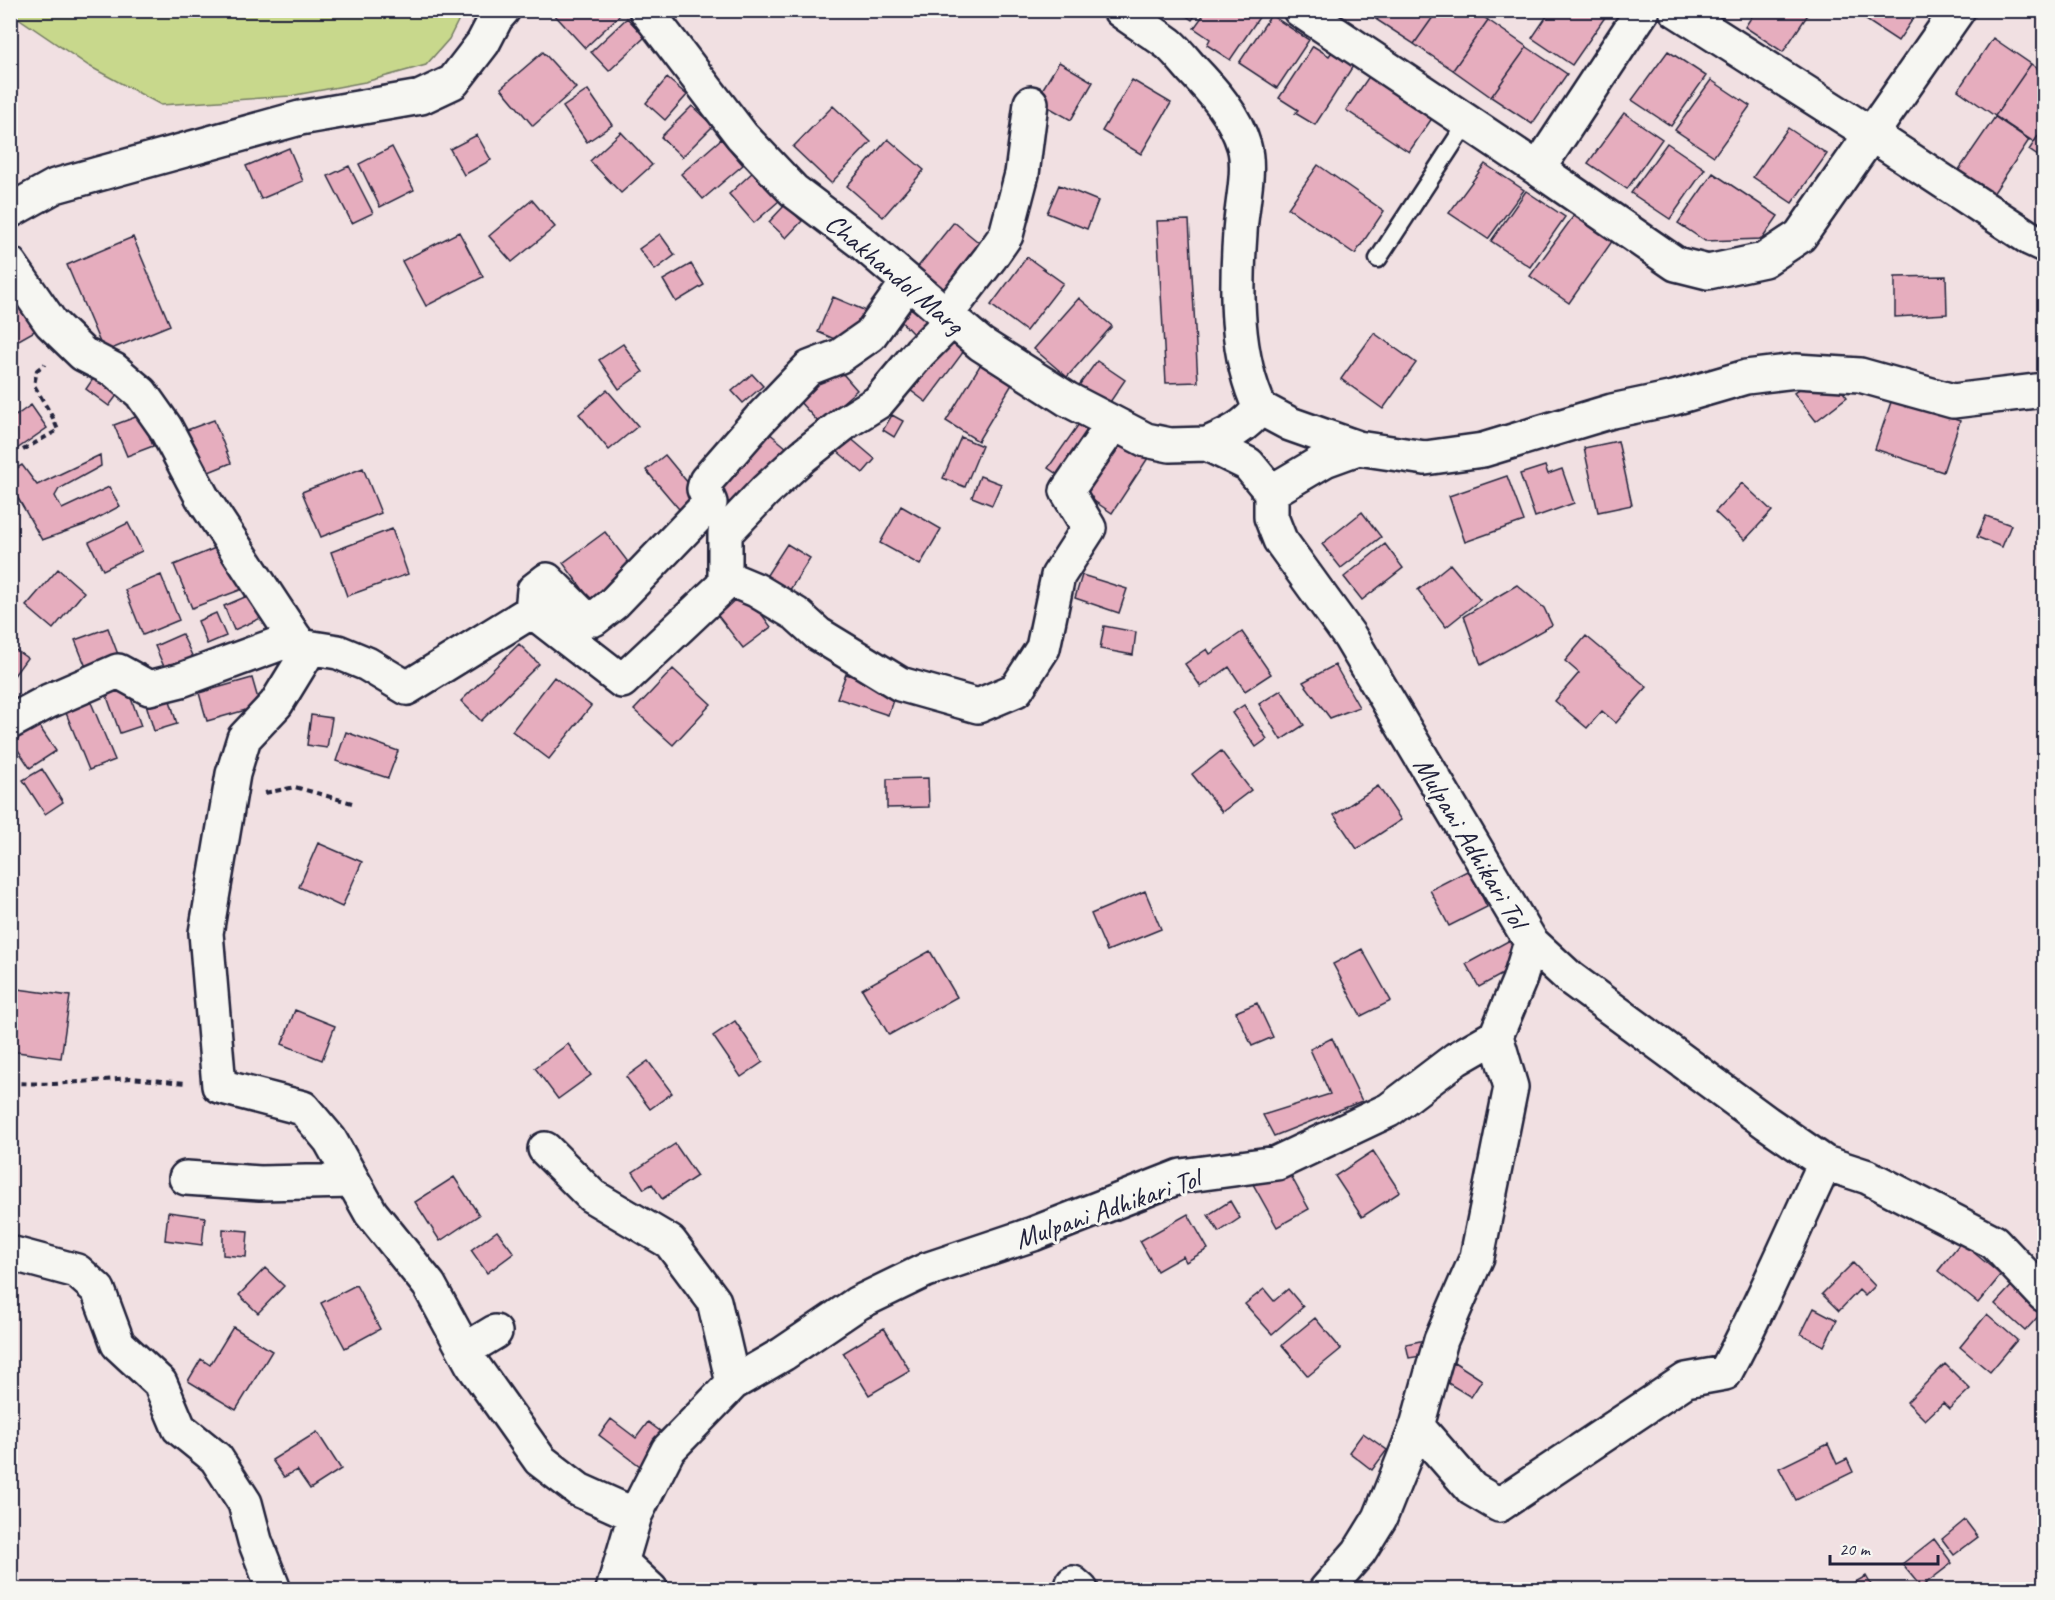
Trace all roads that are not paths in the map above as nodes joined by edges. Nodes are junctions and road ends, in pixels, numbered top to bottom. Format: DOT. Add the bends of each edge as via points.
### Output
graph roads {
  1 [pos="503,10"];
  2 [pos="646,10"];
  3 [pos="1120,10"];
  4 [pos="1300,10"];
  5 [pos="1643,10"];
  6 [pos="1676,10"];
  7 [pos="1958,10"];
  8 [pos="1031,103"];
  9 [pos="1468,121"];
  10 [pos="1871,134"];
  11 [pos="1538,169"];
  12 [pos="10,211"];
  13 [pos="2044,245"];
  14 [pos="1378,259"];
  15 [pos="10,264"];
  16 [pos="908,282"];
  17 [pos="949,317"];
  18 [pos="2044,390"];
  19 [pos="1260,408"];
  20 [pos="1113,424"];
  21 [pos="1207,444"];
  22 [pos="1358,448"];
  23 [pos="1271,492"];
  24 [pos="725,577"];
  25 [pos="532,611"];
  26 [pos="297,642"];
  27 [pos="10,722"];
  28 [pos="1531,942"];
  29 [pos="1496,1036"];
  30 [pos="545,1149"];
  31 [pos="1825,1163"];
  32 [pos="186,1178"];
  33 [pos="353,1181"];
  34 [pos="10,1253"];
  35 [pos="2044,1295"];
  36 [pos="495,1332"];
  37 [pos="465,1350"];
  38 [pos="733,1383"];
  39 [pos="1417,1426"];
  40 [pos="635,1515"];
  41 [pos="618,1576"];
  42 [pos="273,1590"];
  43 [pos="651,1590"];
  44 [pos="1326,1590"];
  1 -- 12 [label="street" via="453,82 421,97 300,118 122,167 55,186"];
  2 -- 16 [label="street, Chakhandol Marg" via="742,136 794,191"];
  3 -- 19 [label="street" via="1171,46 1211,89 1234,121 1245,149 1239,299 1242,346"];
  4 -- 9 [label="street"];
  5 -- 11 [label="street"];
  6 -- 10 [label="street"];
  7 -- 10 [label="street"];
  8 -- 17 [label="street" via="1022,174 1006,235"];
  9 -- 11 [label="street"];
  9 -- 14 [label="lane"];
  10 -- 11 [label="street" via="1800,236 1764,260 1708,273 1676,264"];
  10 -- 13 [label="street"];
  15 -- 26 [label="street" via="51,324 83,354 114,370 141,393 165,427 202,497"];
  16 -- 17 [label="street, Chakhandol Marg"];
  16 -- 25 [label="street" via="870,335 840,356 809,368 760,419 706,481 704,489 710,503 614,603 594,619 586,619 547,580 534,590"];
  17 -- 20 [label="street, Chakhandol Marg" via="981,344"];
  17 -- 24 [label="street" via="878,402 803,456 725,533"];
  18 -- 22 [label="street" via="1953,401 1860,375 1796,371 1746,377 1612,411 1483,450 1425,458"];
  19 -- 21 [label="street" via="1248,423"];
  19 -- 22 [label="street" via="1290,424"];
  20 -- 21 [label="street, Chakhandol Marg" via="1146,440 1170,445"];
  20 -- 24 [label="street" via="1067,491 1089,528 1058,576 1042,648 1016,690 978,706 900,684 818,634 796,614"];
  21 -- 23 [label="street" via="1248,464"];
  22 -- 23 [label="street" via="1324,460"];
  23 -- 28 [label="street, Mulpani Adhikari Tol" via="1271,517 1280,540 1350,637"];
  24 -- 25 [label="street" via="725,584 621,681"];
  25 -- 26 [label="street" via="407,688 367,664"];
  26 -- 27 [label="street" via="149,688 118,671"];
  26 -- 33 [label="street" via="306,655 276,704 244,738 233,774 206,933 219,1086 303,1108 330,1140"];
  28 -- 29 [label="street, Mulpani Adhikari Tol"];
  28 -- 31 [label="street" via="1570,978"];
  29 -- 38 [label="street, Mulpani Adhikari Tol" via="1456,1059 1389,1110 1276,1162 1181,1176 1033,1234 926,1270 858,1303"];
  29 -- 39 [label="street" via="1511,1087 1477,1257 1442,1340"];
  30 -- 38 [label="street" via="592,1196 670,1242 714,1301"];
  31 -- 35 [label="street" via="1868,1177 1994,1242"];
  31 -- 39 [label="street" via="1754,1320 1725,1373 1686,1380 1499,1505 1472,1489"];
  32 -- 33 [label="street" via="260,1183"];
  33 -- 37 [label="street" via="371,1213 429,1285"];
  34 -- 42 [label="street" via="77,1271 98,1290 118,1344 160,1383 179,1428 216,1458 245,1503"];
  36 -- 37 [label="street"];
  37 -- 40 [label="street" via="540,1460 579,1490"];
  38 -- 40 [label="street, Mulpani Adhikari Tol" via="668,1450"];
  39 -- 44 [label="street" via="1380,1518 1359,1552"];
  40 -- 41 [label="street, Mulpani Adhikari Tol"];
  41 -- 43 [label="street"];
}
